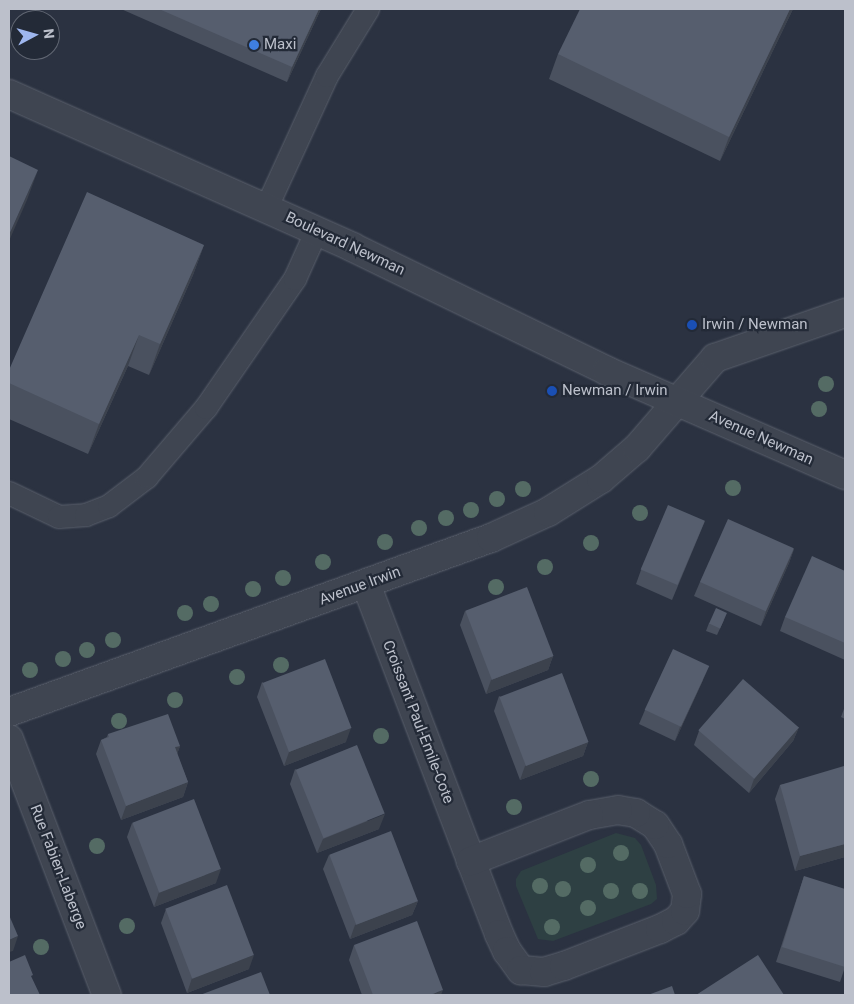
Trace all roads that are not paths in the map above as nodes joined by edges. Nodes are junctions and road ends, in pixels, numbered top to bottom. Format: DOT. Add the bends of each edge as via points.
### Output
graph roads {
  1 [pos="368,9"];
  2 [pos="9,94"];
  3 [pos="267,207"];
  4 [pos="317,230"];
  5 [pos="845,313"];
  6 [pos="677,401"];
  7 [pos="845,474"];
  8 [pos="9,493"];
  9 [pos="366,584"];
  10 [pos="9,712"];
  11 [pos="9,739"];
  12 [pos="471,861"];
  13 [pos="107,995"];
  1 -- 3 [label="lane" via="327,76"];
  2 -- 3 [label="street, Boulevard Newman"];
  3 -- 4 [label="street, Boulevard Newman"];
  4 -- 6 [label="street, Boulevard Newman" via="607,372"];
  4 -- 8 [label="lane" via="295,279 206,408 147,477 109,506 86,515 59,517"];
  5 -- 6 [label="street, Avenue Irwin" via="715,358"];
  6 -- 7 [label="street, Avenue Newman"];
  6 -- 9 [label="street, Avenue Irwin" via="637,448 601,479 548,512 491,538"];
  9 -- 10 [label="street, Avenue Irwin"];
  9 -- 12 [label="street, Croissant Paul-Emile-Cote"];
  11 -- 13 [label="street, Rue Fabien-Laberge"];
  12 -- 12 [label="street, Croissant Paul-Emile-Cote" via="507,952 521,970 532,973 564,966 660,929 676,921 685,911 687,894 668,844 655,825 636,813 618,810 589,815"];
}
